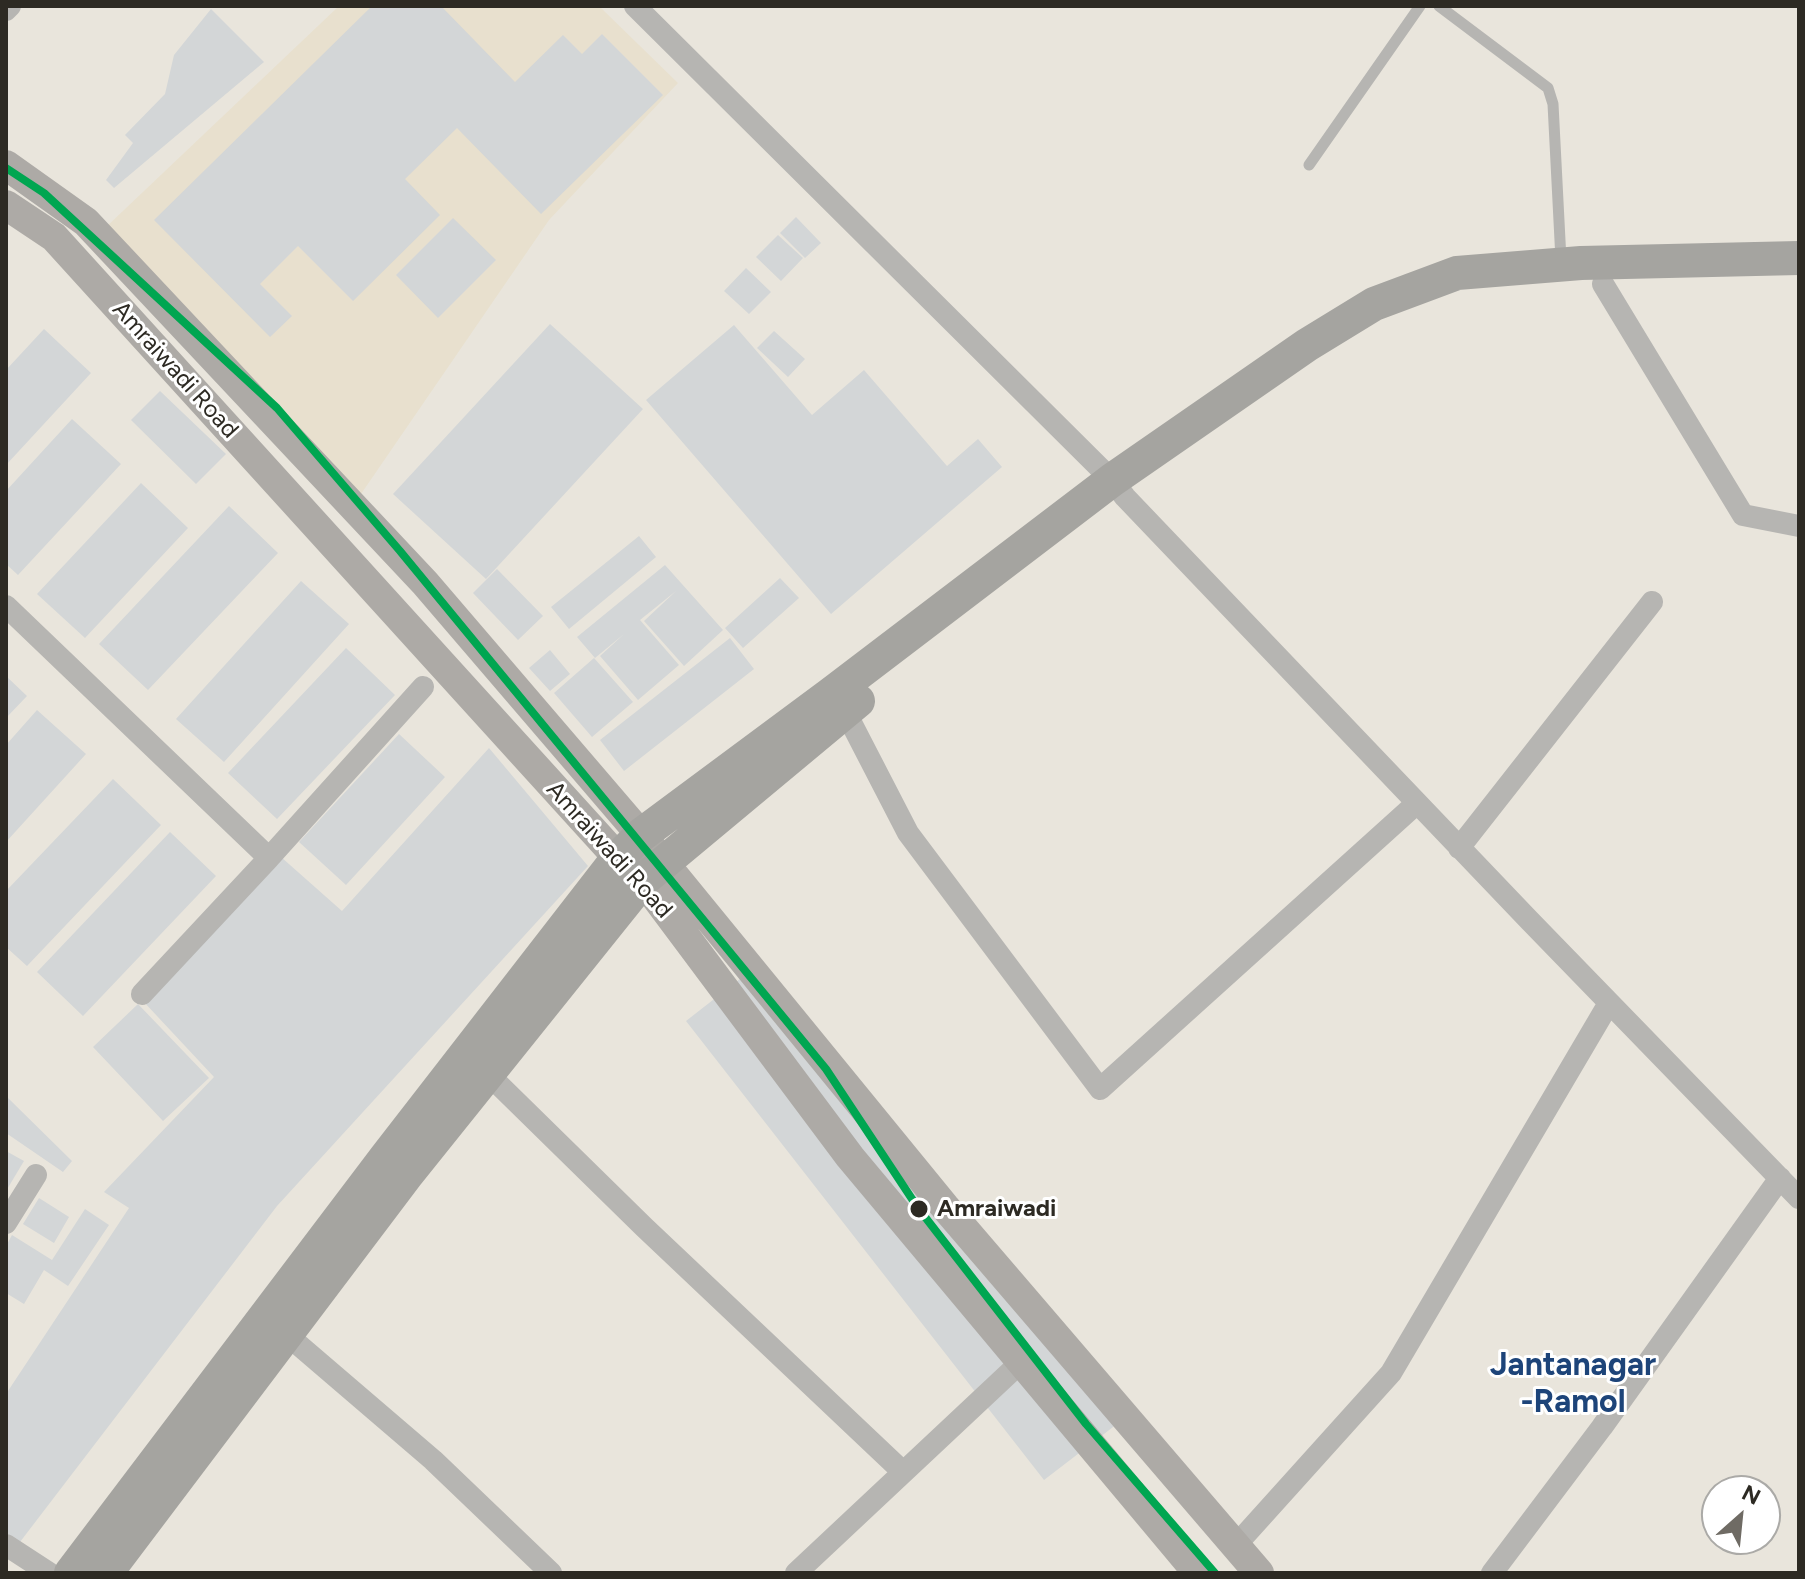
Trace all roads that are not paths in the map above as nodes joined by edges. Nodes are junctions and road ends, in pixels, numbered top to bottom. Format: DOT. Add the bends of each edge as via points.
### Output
graph roads {
  1 [pos="635,6"];
  2 [pos="1420,6"];
  3 [pos="1439,6"];
  4 [pos="6,165"];
  5 [pos="1309,165"];
  6 [pos="6,205"];
  7 [pos="1799,258"];
  8 [pos="1561,264"];
  9 [pos="1799,279"];
  10 [pos="1603,284"];
  11 [pos="1118,488"];
  12 [pos="1799,526"];
  13 [pos="1652,602"];
  14 [pos="6,606"];
  15 [pos="423,687"];
  16 [pos="845,711"];
  17 [pos="1417,803"];
  18 [pos="1459,848"];
  19 [pos="269,858"];
  20 [pos="641,859"];
  21 [pos="142,994"];
  22 [pos="1609,1003"];
  23 [pos="488,1074"];
  24 [pos="36,1175"];
  25 [pos="1780,1178"];
  26 [pos="1799,1198"];
  27 [pos="6,1223"];
  28 [pos="286,1334"];
  29 [pos="1021,1362"];
  30 [pos="903,1472"];
  31 [pos="6,1545"];
  32 [pos="1236,1545"];
  33 [pos="49,1573"];
  34 [pos="71,1573"];
  35 [pos="106,1573"];
  36 [pos="551,1573"];
  37 [pos="796,1573"];
  38 [pos="1198,1573"];
  39 [pos="1259,1573"];
  40 [pos="1492,1573"];
  1 -- 11 [label="street"];
  2 -- 5 [label="lane"];
  3 -- 8 [label="lane" via="1548,88"];
  4 -- 20 [label="main road" via="86,222 425,583"];
  6 -- 20 [label="main road, Amraiwadi Road" via="54,237"];
  7 -- 8 [label="main road"];
  8 -- 11 [label="main road" via="1457,273 1374,304 1307,345"];
  9 -- 10 [label="main road"];
  10 -- 11 [label="main road" via="1462,295 1384,324"];
  10 -- 12 [label="street" via="1743,515"];
  11 -- 16 [label="main road"];
  11 -- 17 [label="street"];
  11 -- 20 [label="main road"];
  13 -- 18 [label="street"];
  14 -- 19 [label="street"];
  15 -- 19 [label="street"];
  16 -- 17 [label="street" via="908,833 1100,1089"];
  16 -- 20 [label="main road"];
  17 -- 18 [label="street"];
  18 -- 22 [label="street"];
  19 -- 21 [label="street"];
  20 -- 23 [label="main road"];
  20 -- 29 [label="main road, Amraiwadi Road" via="850,1157"];
  20 -- 32 [label="main road"];
  20 -- 34 [label="main road" via="386,1157"];
  22 -- 25 [label="street"];
  22 -- 32 [label="street" via="1391,1373"];
  23 -- 28 [label="main road"];
  23 -- 30 [label="street"];
  24 -- 27 [label="street"];
  25 -- 26 [label="street"];
  25 -- 40 [label="street"];
  28 -- 35 [label="main road"];
  28 -- 36 [label="street" via="433,1460"];
  29 -- 30 [label="street"];
  29 -- 38 [label="main road, Amraiwadi Road"];
  30 -- 37 [label="street"];
  31 -- 33 [label="street"];
  32 -- 39 [label="main road"];
}
